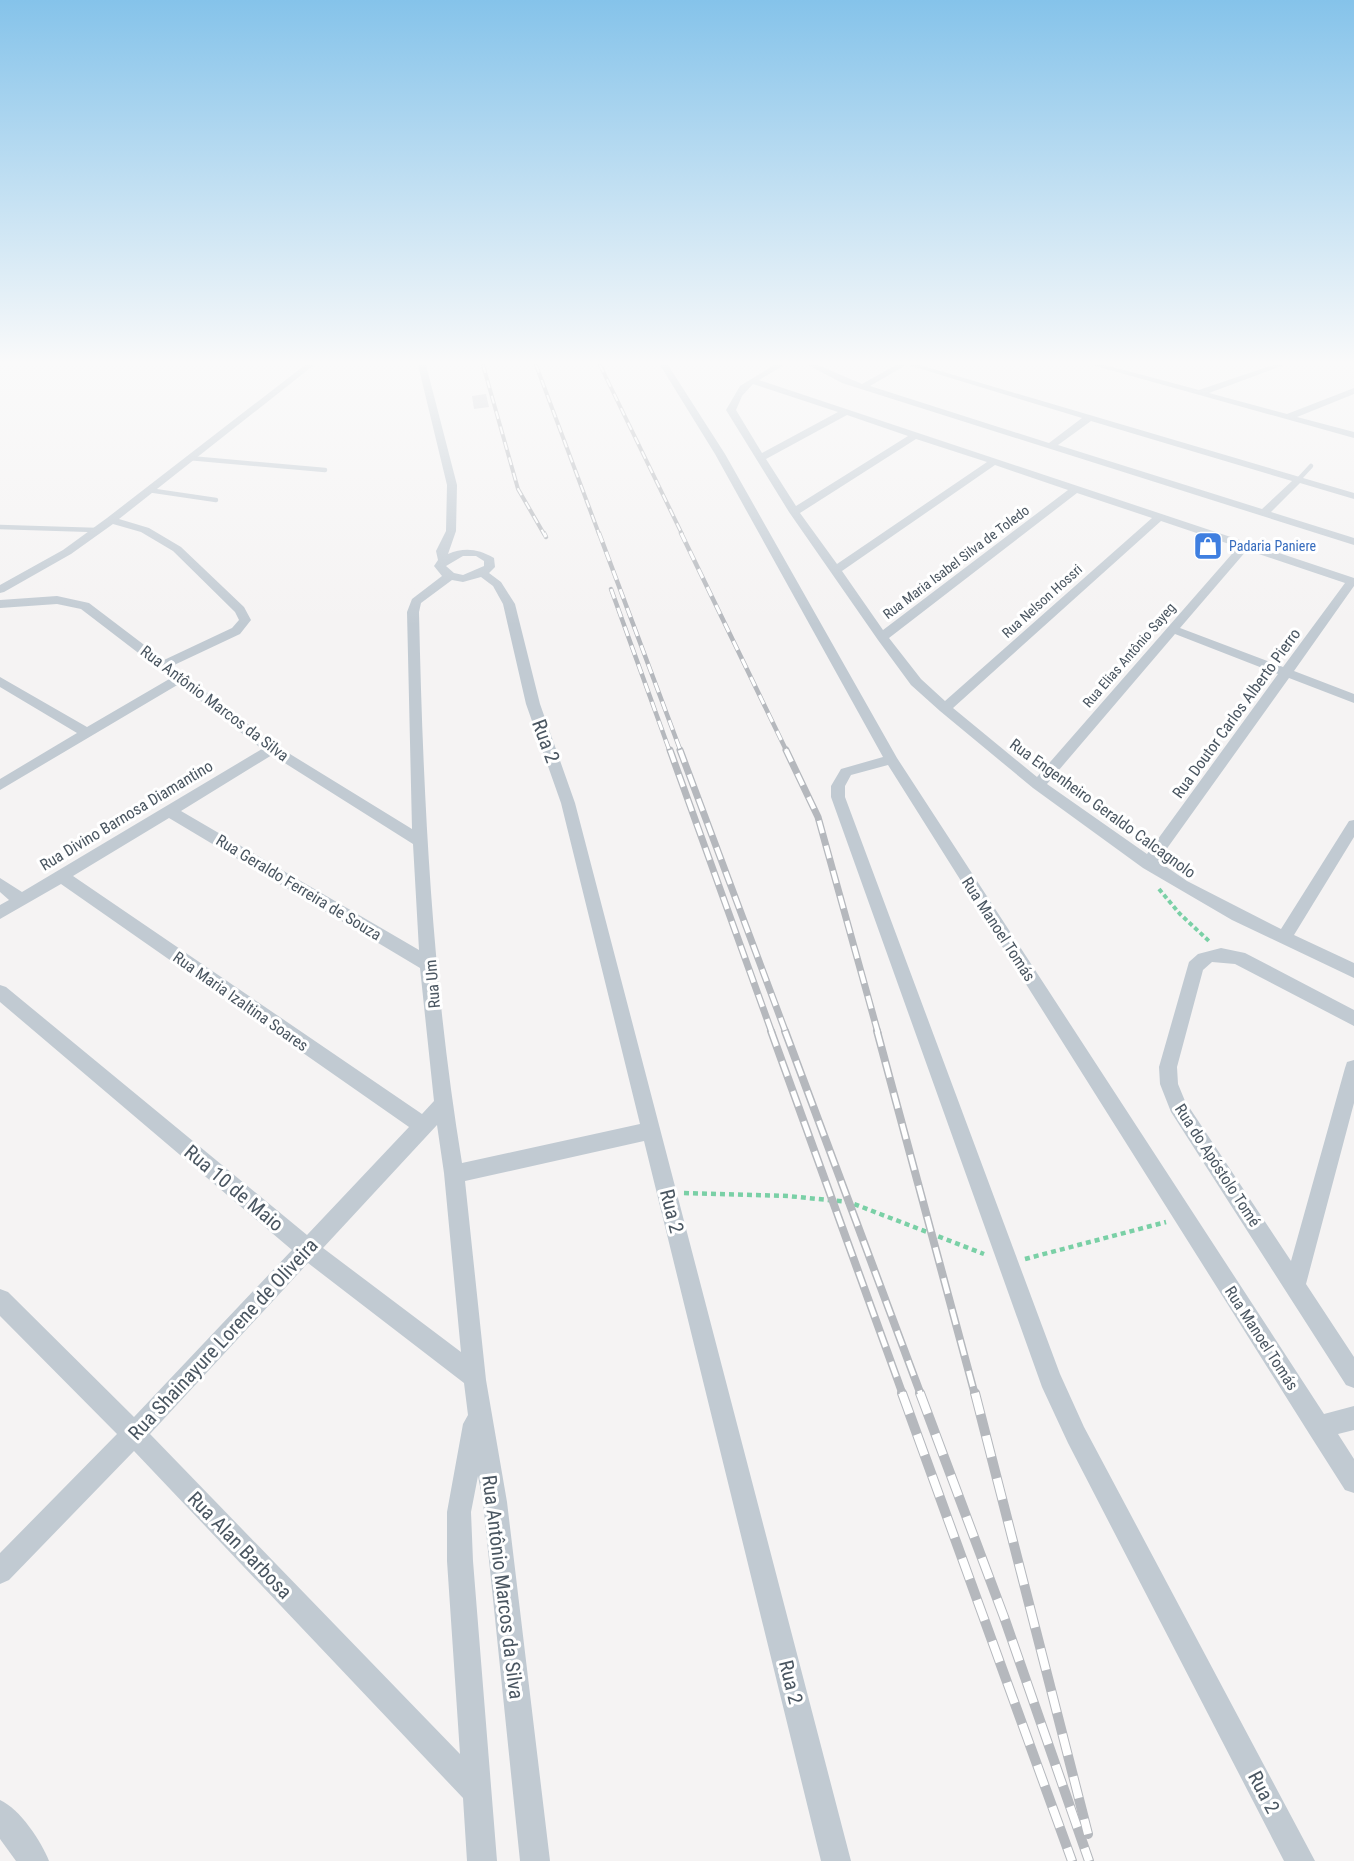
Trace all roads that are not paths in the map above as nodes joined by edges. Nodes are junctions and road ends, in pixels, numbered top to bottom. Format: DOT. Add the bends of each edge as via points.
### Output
graph roads {
  1 [pos="197,452"];
  2 [pos="444,452"];
  3 [pos="719,452"];
  4 [pos="756,452"];
  5 [pos="772,452"];
  6 [pos="889,452"];
  7 [pos="967,452"];
  8 [pos="1073,452"];
  9 [pos="1206,452"];
  10 [pos="189,458"];
  11 [pos="760,458"];
  12 [pos="995,461"];
  13 [pos="1311,466"];
  14 [pos="325,470"];
  15 [pos="1299,480"];
  16 [pos="1076,489"];
  17 [pos="148,490"];
  18 [pos="1354,496"];
  19 [pos="216,500"];
  20 [pos="794,512"];
  21 [pos="1263,514"];
  22 [pos="1159,517"];
  23 [pos="111,520"];
  24 [pos="0,527"];
  25 [pos="96,530"];
  26 [pos="451,531"];
  27 [pos="1354,542"];
  28 [pos="1244,546"];
  29 [pos="472,552"];
  30 [pos="447,568"];
  31 [pos="836,570"];
  32 [pos="482,573"];
  33 [pos="1353,582"];
  34 [pos="0,590"];
  35 [pos="0,603"];
  36 [pos="1172,629"];
  37 [pos="882,638"];
  38 [pos="164,665"];
  39 [pos="1286,672"];
  40 [pos="181,677"];
  41 [pos="0,681"];
  42 [pos="1354,699"];
  43 [pos="945,708"];
  44 [pos="86,732"];
  45 [pos="272,749"];
  46 [pos="891,759"];
  47 [pos="0,785"];
  48 [pos="1038,785"];
  49 [pos="168,810"];
  50 [pos="1354,825"];
  51 [pos="421,842"];
  52 [pos="1148,864"];
  53 [pos="60,875"];
  54 [pos="0,884"];
  55 [pos="21,900"];
  56 [pos="0,913"];
  57 [pos="1284,938"];
  58 [pos="430,965"];
  59 [pos="1354,971"];
  60 [pos="0,992"];
  61 [pos="1354,1019"];
  62 [pos="1354,1068"];
  63 [pos="443,1105"];
  64 [pos="423,1126"];
  65 [pos="652,1130"];
  66 [pos="454,1174"];
  67 [pos="308,1250"];
  68 [pos="1296,1286"];
  69 [pos="0,1300"];
  70 [pos="473,1376"];
  71 [pos="1354,1377"];
  72 [pos="478,1408"];
  73 [pos="1354,1418"];
  74 [pos="1318,1427"];
  75 [pos="134,1434"];
  76 [pos="1354,1481"];
  77 [pos="0,1571"];
  78 [pos="477,1792"];
  79 [pos="0,1815"];
  80 [pos="34,1861"];
  81 [pos="482,1861"];
  82 [pos="535,1861"];
  83 [pos="836,1861"];
  84 [pos="1300,1861"];
  1 -- 10 [label="street"];
  2 -- 26 [label="street" via="452,485"];
  3 -- 46 [label="street, Rua Manoel Tomás"];
  4 -- 11 [label="street, Rua Engenheiro Geraldo Calcagnolo"];
  5 -- 11 [label="street"];
  6 -- 20 [label="street"];
  7 -- 12 [label="street"];
  8 -- 21 [label="street"];
  9 -- 15 [label="street"];
  10 -- 14 [label="lane"];
  10 -- 17 [label="street"];
  11 -- 20 [label="street, Rua Engenheiro Geraldo Calcagnolo"];
  12 -- 16 [label="street"];
  12 -- 31 [label="street"];
  13 -- 15 [label="lane"];
  15 -- 18 [label="street"];
  15 -- 21 [label="street"];
  16 -- 22 [label="street"];
  16 -- 37 [label="street, Rua Maria Isabel Silva de Toledo"];
  17 -- 19 [label="lane"];
  17 -- 23 [label="street"];
  20 -- 31 [label="street, Rua Engenheiro Geraldo Calcagnolo"];
  21 -- 27 [label="street"];
  22 -- 28 [label="street"];
  22 -- 43 [label="street, Rua Nelson Hossri"];
  23 -- 25 [label="street"];
  23 -- 38 [label="street" via="145,530 177,549 244,617 236,631"];
  24 -- 25 [label="lane"];
  25 -- 34 [label="street" via="67,552"];
  26 -- 29 [label="street"];
  26 -- 30 [label="street" via="442,551"];
  28 -- 33 [label="street"];
  28 -- 36 [label="street, Rua Elias Antônio Sayeg"];
  29 -- 30 [label="street" via="451,555"];
  29 -- 32 [label="street" via="489,560 489,567"];
  30 -- 32 [label="street" via="466,578"];
  30 -- 51 [label="street, Rua Um" via="416,601 413,612"];
  31 -- 37 [label="street, Rua Engenheiro Geraldo Calcagnolo"];
  32 -- 65 [label="street, Rua 2" via="497,584 509,604 533,704 568,803"];
  33 -- 39 [label="street, Rua Doutor Carlos Alberto Pierro"];
  35 -- 38 [label="street, Rua Antônio Marcos da Silva" via="57,600 85,606"];
  36 -- 39 [label="street"];
  36 -- 48 [label="street, Rua Elias Antônio Sayeg"];
  37 -- 43 [label="street, Rua Engenheiro Geraldo Calcagnolo" via="916,682"];
  38 -- 40 [label="street, Rua Antônio Marcos da Silva"];
  39 -- 42 [label="street"];
  39 -- 52 [label="street, Rua Doutor Carlos Alberto Pierro"];
  40 -- 44 [label="street"];
  40 -- 45 [label="street, Rua Antônio Marcos da Silva"];
  41 -- 44 [label="street"];
  43 -- 48 [label="street, Rua Engenheiro Geraldo Calcagnolo"];
  44 -- 47 [label="street"];
  45 -- 49 [label="street, Rua Divino Barnosa Diamantino"];
  45 -- 51 [label="street, Rua Antônio Marcos da Silva"];
  46 -- 74 [label="street, Rua Manoel Tomás"];
  46 -- 84 [label="street, Rua 2" via="846,772 838,786 838,797 1050,1379"];
  48 -- 52 [label="street, Rua Engenheiro Geraldo Calcagnolo"];
  49 -- 53 [label="street, Rua Divino Barnosa Diamantino"];
  49 -- 58 [label="street, Rua Geraldo Ferreira de Souza"];
  50 -- 57 [label="street"];
  51 -- 58 [label="street, Rua Um"];
  52 -- 57 [label="street, Rua Engenheiro Geraldo Calcagnolo"];
  53 -- 55 [label="street, Rua Divino Barnosa Diamantino"];
  53 -- 64 [label="street, Rua Maria Izaltina Soares"];
  54 -- 55 [label="street"];
  55 -- 56 [label="street, Rua Divino Barnosa Diamantino"];
  57 -- 59 [label="street, Rua Engenheiro Geraldo Calcagnolo"];
  58 -- 63 [label="street, Rua Um"];
  60 -- 67 [label="street, Rua 10 de Maio"];
  61 -- 68 [label="street, Rua do Apóstolo Tomé" via="1255,965 1221,954 1205,956 1195,967 1168,1067 1169,1084 1178,1106"];
  62 -- 68 [label="street"];
  63 -- 64 [label="street, Rua Shainayure Lorene de Oliveira"];
  63 -- 66 [label="street, Rua Um"];
  64 -- 67 [label="street, Rua Shainayure Lorene de Oliveira"];
  65 -- 66 [label="street"];
  65 -- 83 [label="street, Rua 2"];
  66 -- 70 [label="street, Rua Um"];
  67 -- 70 [label="street, Rua 10 de Maio"];
  67 -- 75 [label="street, Rua Shainayure Lorene de Oliveira"];
  68 -- 71 [label="street, Rua do Apóstolo Tomé"];
  69 -- 75 [label="street, Rua Alan Barbosa"];
  70 -- 72 [label="street, Rua Um"];
  72 -- 78 [label="street, Rua Antônio Marcos da Silva" via="459,1512 459,1561"];
  72 -- 82 [label="street, Rua Antônio Marcos da Silva" via="495,1502"];
  73 -- 74 [label="street"];
  74 -- 76 [label="street, Rua Manoel Tomás"];
  75 -- 77 [label="street, Rua Shainayure Lorene de Oliveira"];
  75 -- 78 [label="street, Rua Alan Barbosa"];
  78 -- 81 [label="street, Rua Antônio Marcos da Silva"];
  79 -- 80 [label="street"];
}
